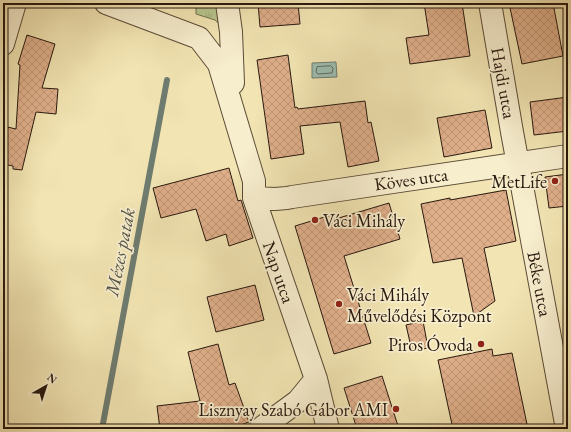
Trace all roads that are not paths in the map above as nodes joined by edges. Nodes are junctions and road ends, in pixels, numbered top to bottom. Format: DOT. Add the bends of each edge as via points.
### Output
graph roads {
  1 [pos="15,3"];
  2 [pos="106,3"];
  3 [pos="227,3"];
  4 [pos="490,3"];
  5 [pos="3,44"];
  6 [pos="234,115"];
  7 [pos="568,156"];
  8 [pos="518,163"];
  9 [pos="254,198"];
  10 [pos="316,378"];
  11 [pos="260,429"];
  12 [pos="328,429"];
  13 [pos="567,429"];
  1 -- 5 [label="street"];
  2 -- 6 [label="street, Nap utca" via="199,38 220,64"];
  3 -- 6 [label="street, Nap utca" via="231,32"];
  4 -- 8 [label="street, Hajdi utca"];
  6 -- 9 [label="street, Nap utca" via="254,180"];
  7 -- 8 [label="street, Köves utca"];
  8 -- 9 [label="street, Köves utca" via="287,198"];
  8 -- 13 [label="street, Béke utca"];
  9 -- 10 [label="street, Nap utca"];
  10 -- 11 [label="street" via="298,401"];
  10 -- 12 [label="street, Nap utca"];
}
